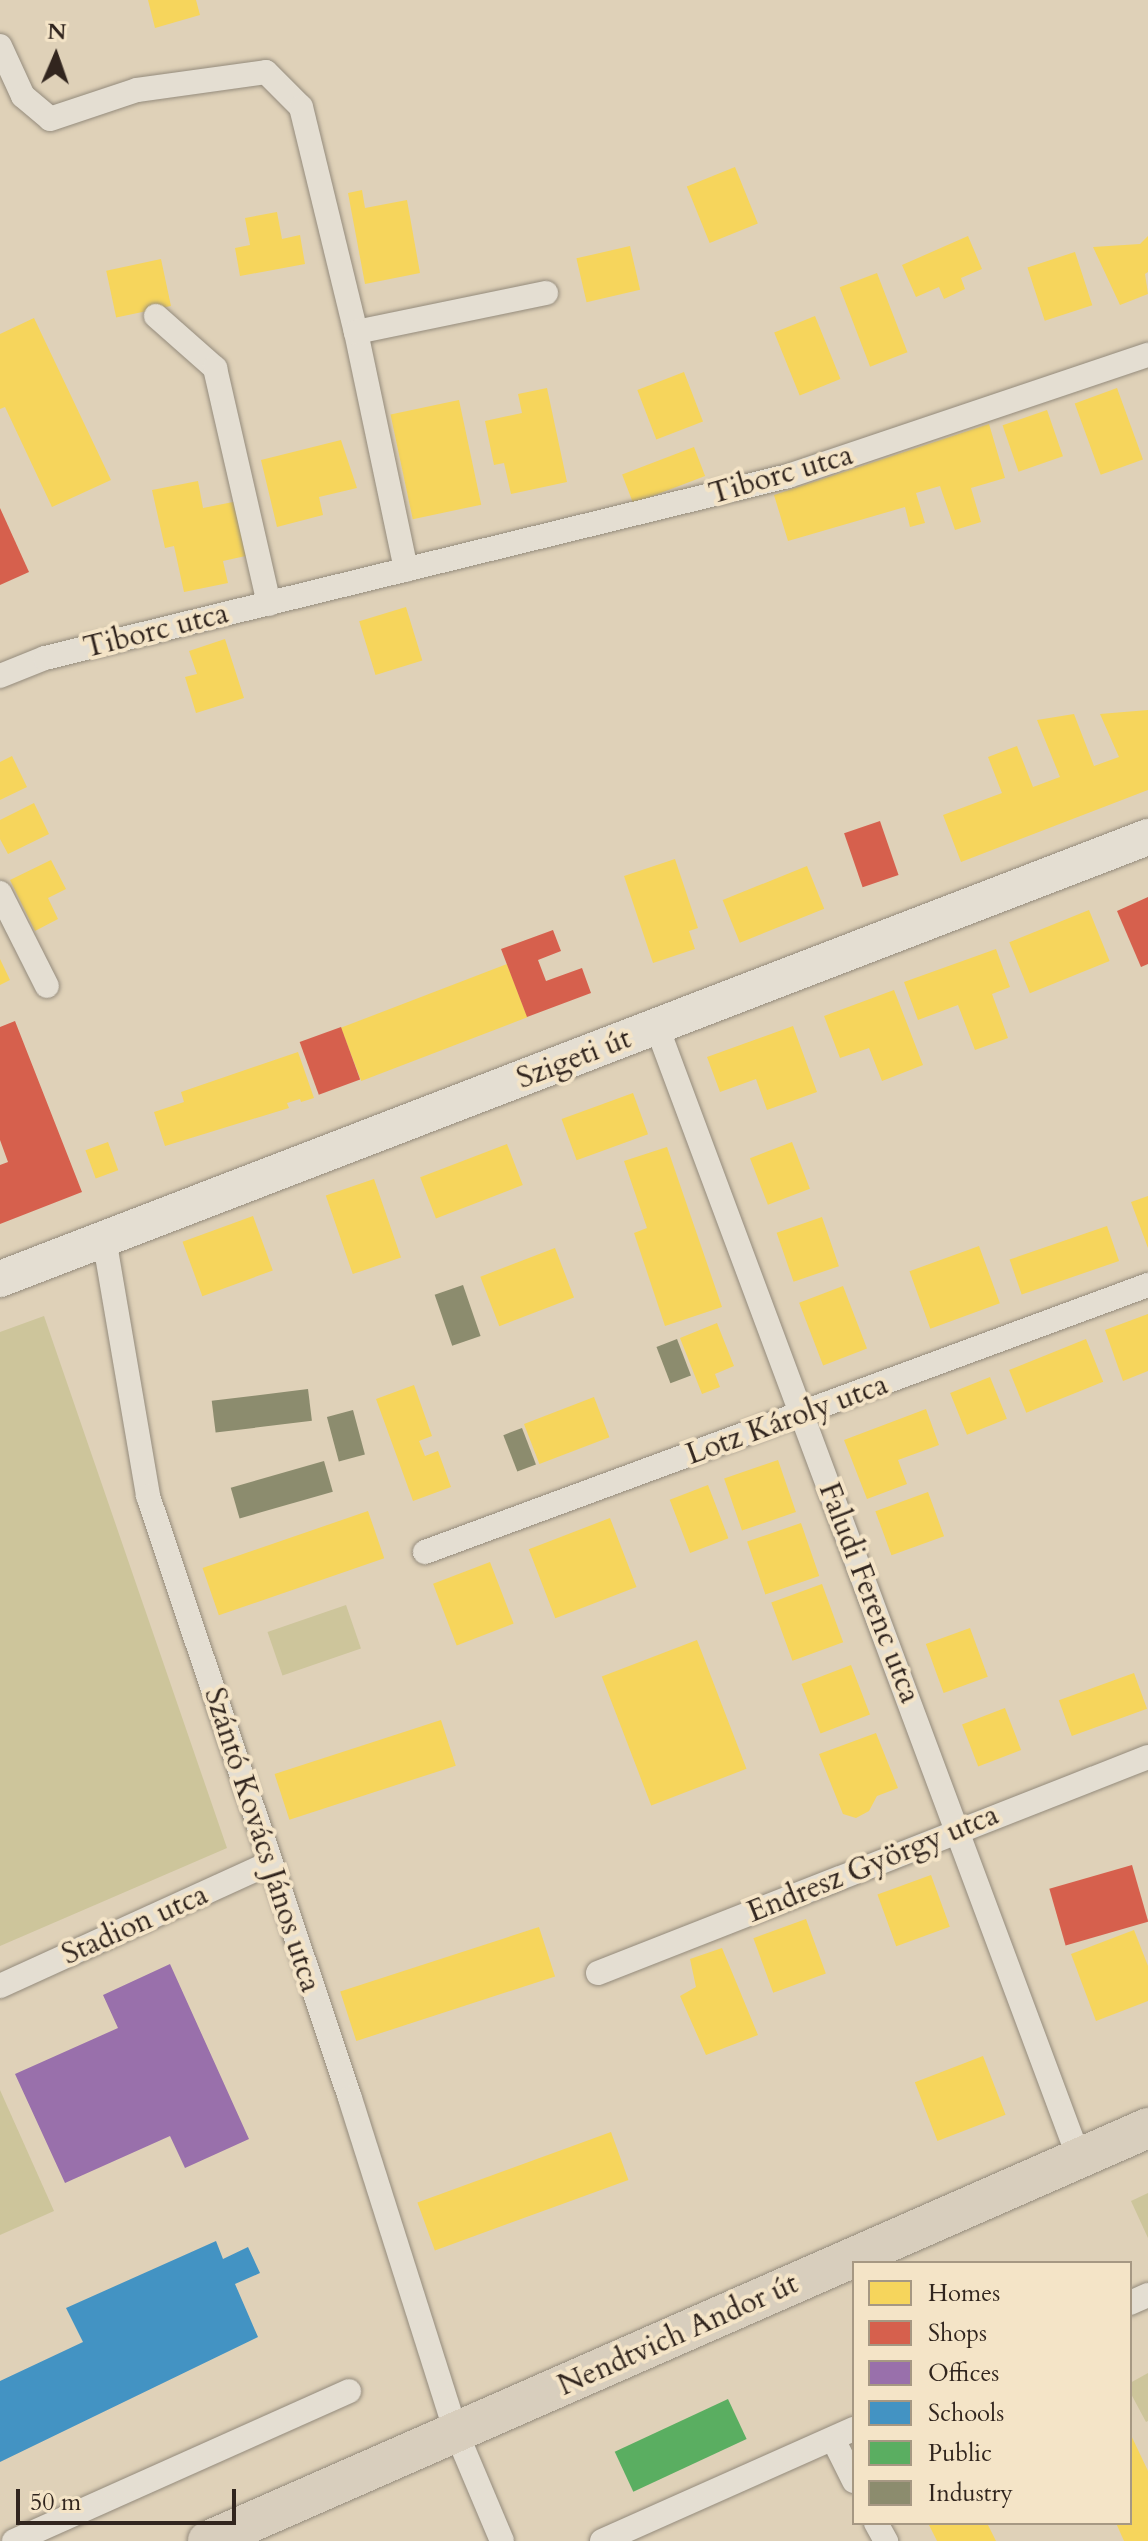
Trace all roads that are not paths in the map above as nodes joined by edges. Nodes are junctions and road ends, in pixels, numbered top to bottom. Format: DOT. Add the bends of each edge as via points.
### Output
graph roads {
  1 [pos="0,46"];
  2 [pos="546,293"];
  3 [pos="156,316"];
  4 [pos="356,332"];
  5 [pos="1148,355"];
  6 [pos="406,570"];
  7 [pos="269,604"];
  8 [pos="0,676"];
  9 [pos="1148,837"];
  10 [pos="0,893"];
  11 [pos="47,986"];
  12 [pos="657,1027"];
  13 [pos="104,1238"];
  14 [pos="0,1279"];
  15 [pos="1148,1285"];
  16 [pos="802,1415"];
  17 [pos="425,1552"];
  18 [pos="1148,1757"];
  19 [pos="958,1829"];
  20 [pos="270,1863"];
  21 [pos="598,1973"];
  22 [pos="0,1986"];
  23 [pos="1148,2128"];
  24 [pos="1079,2158"];
  25 [pos="349,2391"];
  26 [pos="456,2432"];
  27 [pos="843,2434"];
  28 [pos="852,2472"];
  29 [pos="14,2541"];
  30 [pos="208,2541"];
  31 [pos="502,2541"];
  32 [pos="602,2541"];
  1 -- 4 [label="street" via="23,96 50,119 137,90 266,72 301,107"];
  2 -- 4 [label="street"];
  3 -- 7 [label="street" via="215,368"];
  4 -- 6 [label="street"];
  5 -- 6 [label="street, Tiborc utca" via="788,476"];
  6 -- 7 [label="street, Tiborc utca"];
  7 -- 8 [label="street, Tiborc utca" via="45,658"];
  9 -- 12 [label="street, Szigeti út"];
  10 -- 11 [label="street"];
  12 -- 13 [label="street, Szigeti út"];
  12 -- 16 [label="street, Faludi Ferenc utca"];
  13 -- 14 [label="street, Szigeti út"];
  13 -- 20 [label="street, Szántó Kovács János utca" via="148,1496"];
  15 -- 16 [label="street, Lotz Károly utca"];
  16 -- 17 [label="street, Lotz Károly utca"];
  16 -- 19 [label="street, Faludi Ferenc utca"];
  18 -- 19 [label="street, Endresz György utca"];
  19 -- 21 [label="street, Endresz György utca"];
  19 -- 24 [label="street, Faludi Ferenc utca"];
  20 -- 22 [label="street, Stadion utca"];
  20 -- 26 [label="street, Szántó Kovács János utca"];
  23 -- 24 [label="main road, Nendtvich Andor út"];
  24 -- 26 [label="main road, Nendtvich Andor út"];
  25 -- 29 [label="street"];
  26 -- 30 [label="main road, Nendtvich Andor út"];
  26 -- 31 [label="street, Szántó Kovács János utca"];
  27 -- 28 [label="street"];
  27 -- 32 [label="street"];
}
